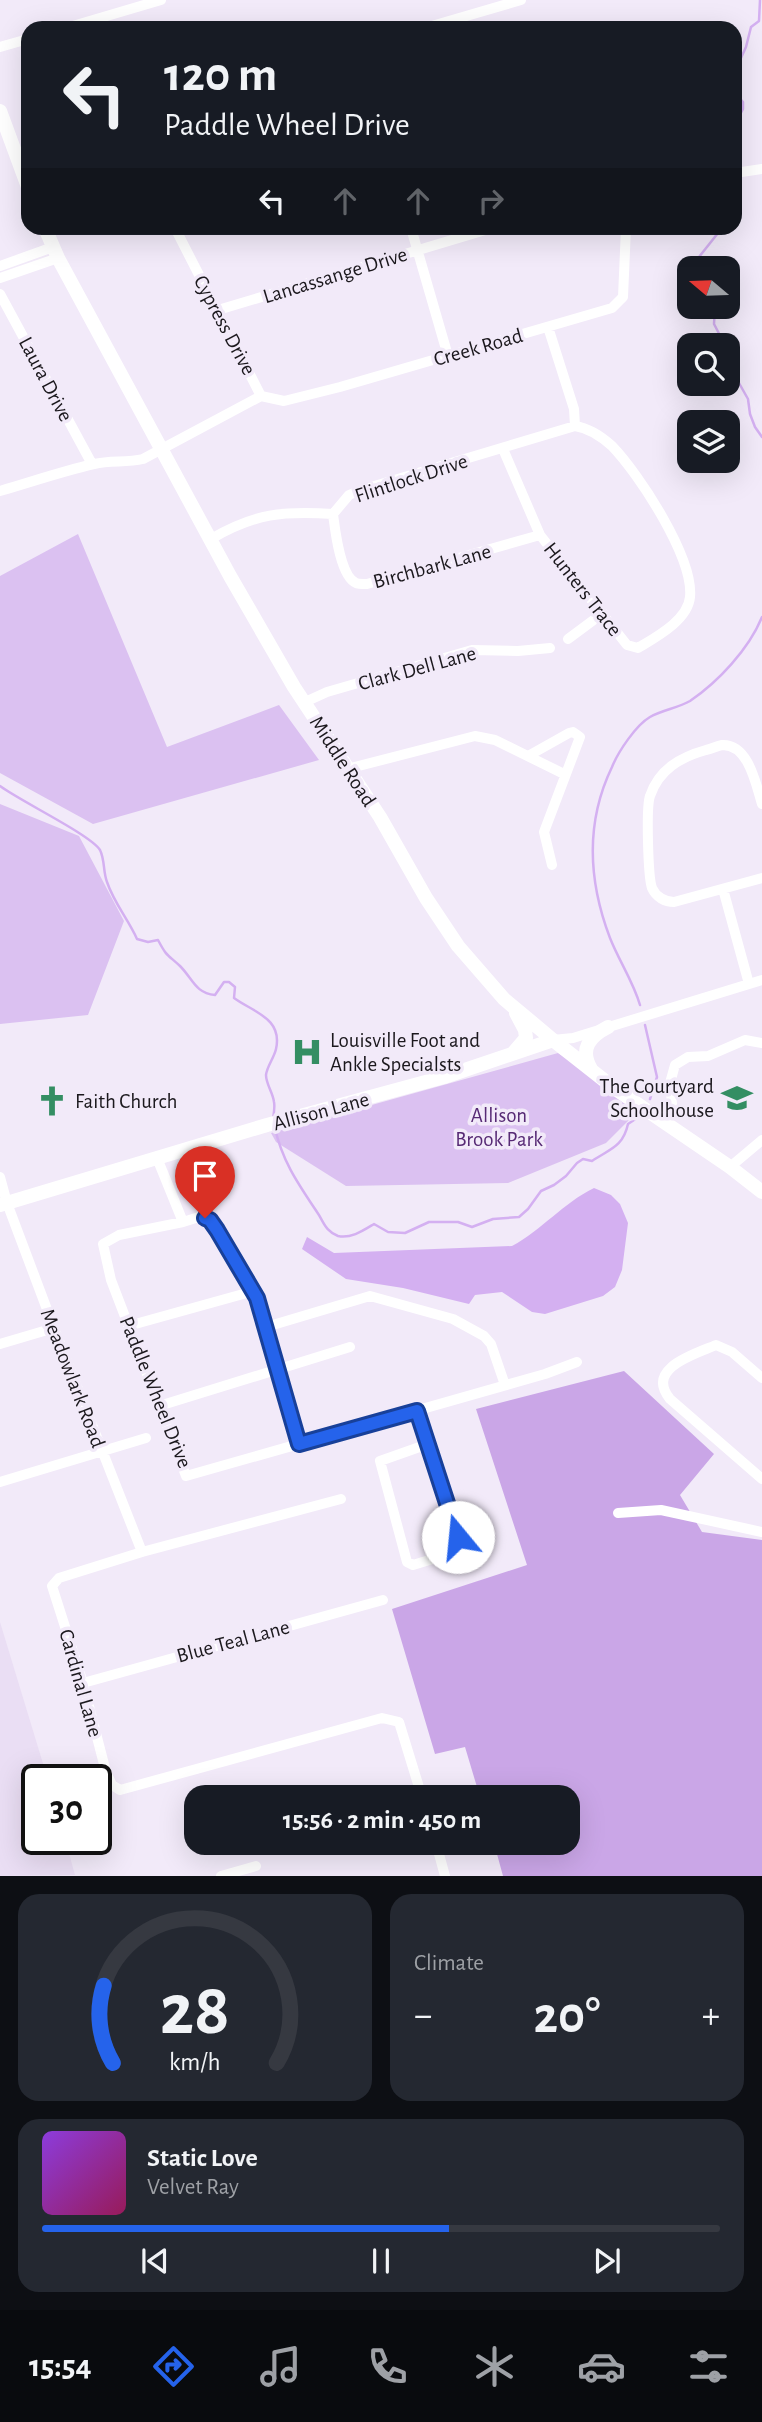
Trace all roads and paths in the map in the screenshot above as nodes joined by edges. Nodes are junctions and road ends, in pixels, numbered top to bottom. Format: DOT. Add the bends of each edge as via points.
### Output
graph roads {
  1 [pos="161,0"];
  2 [pos="521,0"];
  3 [pos="90,21"];
  4 [pos="449,21"];
  5 [pos="21,41"];
  6 [pos="0,47"];
  7 [pos="0,111"];
  8 [pos="21,168"];
  9 [pos="762,169"];
  10 [pos="742,171"];
  11 [pos="48,235"];
  12 [pos="179,235"];
  13 [pos="413,235"];
  14 [pos="468,235"];
  15 [pos="626,235"];
  16 [pos="418,250"];
  17 [pos="56,253"];
  18 [pos="0,266"];
  19 [pos="0,278"];
  20 [pos="0,294"];
  21 [pos="218,310"];
  22 [pos="548,327"];
  23 [pos="448,356"];
  24 [pos="261,396"];
  25 [pos="575,426"];
  26 [pos="160,449"];
  27 [pos="503,449"];
  28 [pos="92,464"];
  29 [pos="0,491"];
  30 [pos="333,514"];
  31 [pos="540,535"];
  32 [pos="211,539"];
  33 [pos="603,613"];
  34 [pos="568,639"];
  35 [pos="550,648"];
  36 [pos="305,702"];
  37 [pos="528,756"];
  38 [pos="347,769"];
  39 [pos="564,774"];
  40 [pos="762,804"];
  41 [pos="552,865"];
  42 [pos="762,878"];
  43 [pos="723,889"];
  44 [pos="762,980"];
  45 [pos="749,984"];
  46 [pos="512,1006"];
  47 [pos="608,1027"];
  48 [pos="553,1040"];
  49 [pos="762,1043"];
  50 [pos="511,1054"];
  51 [pos="594,1072"];
  52 [pos="665,1123"];
  53 [pos="762,1140"];
  54 [pos="157,1158"];
  55 [pos="730,1167"];
  56 [pos="0,1177"];
  57 [pos="762,1192"];
  58 [pos="3,1204"];
  59 [pos="183,1222"];
  60 [pos="254,1291"];
  61 [pos="128,1326"];
  62 [pos="266,1327"];
  63 [pos="54,1328"];
  64 [pos="0,1344"];
  65 [pos="350,1347"];
  66 [pos="577,1362"];
  67 [pos="278,1369"];
  68 [pos="762,1378"];
  69 [pos="505,1385"];
  70 [pos="159,1406"];
  71 [pos="417,1411"];
  72 [pos="146,1438"];
  73 [pos="299,1444"];
  74 [pos="428,1444"];
  75 [pos="102,1451"];
  76 [pos="762,1479"];
  77 [pos="0,1482"];
  78 [pos="341,1499"];
  79 [pos="618,1513"];
  80 [pos="762,1532"];
  81 [pos="142,1552"];
  82 [pos="383,1600"];
  83 [pos="83,1683"];
  84 [pos="418,1785"];
  85 [pos="439,1855"];
  86 [pos="256,1866"];
  87 [pos="221,1876"];
  88 [pos="444,1876"];
  1 -- 3 [label="street"];
  2 -- 4 [label="street"];
  5 -- 6 [label="street"];
  7 -- 8 [label="main road"];
  9 -- 10 [label="street"];
  11 -- 17 [label="main road, Middle Road"];
  12 -- 21 [label="street, Cypress Drive"];
  13 -- 16 [label="street"];
  14 -- 16 [label="street, Lancassange Drive"];
  15 -- 22 [label="street, Creek Road" via="621,301 612,308"];
  16 -- 21 [label="street, Lancassange Drive"];
  16 -- 23 [label="street"];
  17 -- 18 [label="street"];
  17 -- 19 [label="street"];
  17 -- 26 [label="main road, Middle Road"];
  20 -- 28 [label="street, Laura Drive"];
  21 -- 24 [label="street, Cypress Drive"];
  22 -- 23 [label="street, Creek Road"];
  22 -- 25 [label="street" via="574,409"];
  23 -- 24 [label="street, Creek Road" via="284,401"];
  24 -- 26 [label="street, Cypress Drive"];
  25 -- 27 [label="street, Flintlock Drive"];
  25 -- 33 [label="street, Hunters Trace" via="612,447 646,491 674,537 691,597 683,616 638,648 627,645"];
  26 -- 28 [label="street, Cypress Drive" via="128,463"];
  26 -- 32 [label="main road, Middle Road"];
  27 -- 30 [label="street, Flintlock Drive" via="361,490 349,495"];
  27 -- 31 [label="street, Hunters Trace"];
  28 -- 29 [label="street, Cypress Drive"];
  30 -- 31 [label="street, Birchbark Lane" via="338,550 357,584"];
  30 -- 32 [label="street, Flintlock Drive" via="262,516"];
  31 -- 33 [label="street, Hunters Trace"];
  32 -- 36 [label="main road, Middle Road"];
  33 -- 34 [label="street"];
  35 -- 36 [label="street, Clark Dell Lane" via="472,650"];
  36 -- 38 [label="main road, Middle Road"];
  37 -- 38 [label="street" via="475,736"];
  37 -- 39 [label="street"];
  37 -- 39 [label="street" via="573,732 580,740"];
  38 -- 46 [label="main road, Middle Road" via="458,946"];
  39 -- 41 [label="street" via="544,832"];
  40 -- 43 [label="street" via="752,772 737,750 723,745 677,760 655,786 649,802 652,888 664,901 674,902"];
  42 -- 43 [label="street"];
  43 -- 45 [label="street"];
  44 -- 45 [label="street, Allison Lane"];
  45 -- 47 [label="street, Allison Lane"];
  46 -- 48 [label="main road, Middle Road"];
  46 -- 50 [label="main road" via="522,1020 526,1038"];
  47 -- 48 [label="street, Allison Lane"];
  47 -- 51 [label="main road" via="588,1041 585,1052"];
  48 -- 50 [label="main road, Allison Lane"];
  48 -- 51 [label="main road, Middle Road"];
  49 -- 52 [label="street" via="745,1040 675,1065 670,1083 672,1104"];
  50 -- 54 [label="main road, Allison Lane" via="452,1075"];
  51 -- 52 [label="main road, Middle Road"];
  52 -- 55 [label="main road, Middle Road"];
  53 -- 55 [label="street"];
  54 -- 58 [label="main road, Allison Lane"];
  54 -- 59 [label="street"];
  55 -- 57 [label="main road, Middle Road"];
  56 -- 58 [label="street, Meadowlark Road"];
  58 -- 63 [label="street, Meadowlark Road"];
  59 -- 60 [label="street" via="200,1217 210,1220"];
  59 -- 61 [label="street, Paddle Wheel Drive" via="119,1235 103,1244 110,1280"];
  60 -- 61 [label="street"];
  60 -- 62 [label="street"];
  61 -- 70 [label="street, Paddle Wheel Drive"];
  62 -- 67 [label="street"];
  62 -- 69 [label="street" via="370,1296 453,1319 484,1336"];
  63 -- 64 [label="street"];
  63 -- 75 [label="street, Meadowlark Road"];
  65 -- 67 [label="street"];
  66 -- 69 [label="street, Paddle Wheel Drive"];
  67 -- 70 [label="street"];
  67 -- 73 [label="street"];
  68 -- 76 [label="street" via="732,1352 716,1345 675,1364 663,1383 670,1399"];
  69 -- 71 [label="street, Paddle Wheel Drive"];
  70 -- 73 [label="street, Paddle Wheel Drive" via="186,1476"];
  71 -- 73 [label="street, Paddle Wheel Drive"];
  71 -- 74 [label="street"];
  72 -- 75 [label="street"];
  74 -- 74 [label="street" via="456,1528 457,1546 452,1553 414,1565 407,1562 380,1461"];
  75 -- 77 [label="street"];
  75 -- 81 [label="street, Meadowlark Road"];
  78 -- 81 [label="street, Cardinal Lane"];
  79 -- 80 [label="street" via="661,1510"];
  81 -- 83 [label="street, Cardinal Lane" via="53,1583"];
  82 -- 83 [label="street, Blue Teal Lane"];
  83 -- 84 [label="street, Cardinal Lane" via="107,1772 120,1790 382,1718 399,1722"];
  85 -- 88 [label="street"];
  86 -- 87 [label="street"];
}
